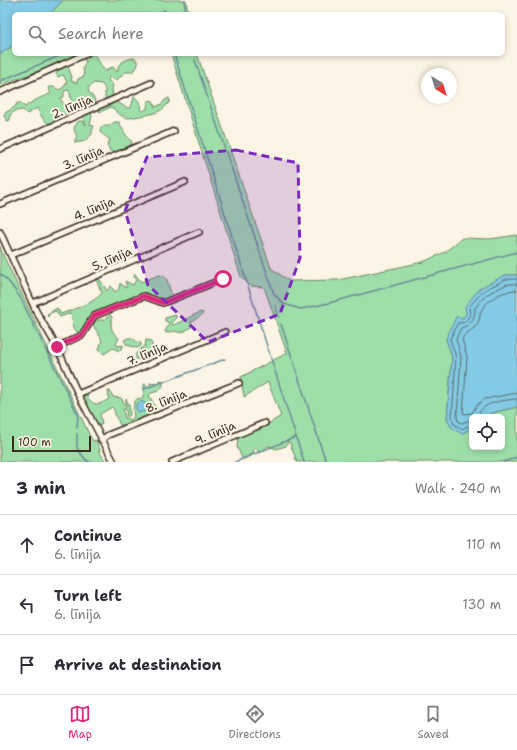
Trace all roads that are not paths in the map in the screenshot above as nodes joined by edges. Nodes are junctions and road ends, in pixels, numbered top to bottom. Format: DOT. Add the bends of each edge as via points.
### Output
graph roads {
  1 [pos="81,56"];
  2 [pos="151,83"];
  3 [pos="0,92"];
  4 [pos="174,131"];
  5 [pos="0,149"];
  6 [pos="185,182"];
  7 [pos="0,204"];
  8 [pos="0,232"];
  9 [pos="199,232"];
  10 [pos="11,256"];
  11 [pos="223,279"];
  12 [pos="33,303"];
  13 [pos="225,332"];
  14 [pos="57,347"];
  15 [pos="239,383"];
  16 [pos="78,394"];
  17 [pos="265,423"];
  18 [pos="101,440"];
  19 [pos="114,462"];
  20 [pos="172,462"];
  1 -- 3 [label="street"];
  2 -- 5 [label="street, 2. līnija"];
  4 -- 7 [label="street, 3. līnija"];
  6 -- 10 [label="street, 4. līnija"];
  8 -- 10 [label="street"];
  9 -- 12 [label="street, 5. līnija"];
  10 -- 12 [label="street"];
  11 -- 14 [label="street" via="163,303 144,296 94,316 82,335"];
  12 -- 14 [label="street"];
  13 -- 16 [label="street, 7. līnija"];
  14 -- 16 [label="street"];
  15 -- 18 [label="street, 8. līnija"];
  16 -- 18 [label="street"];
  17 -- 20 [label="street, 9. līnija"];
  18 -- 19 [label="street"];
}
